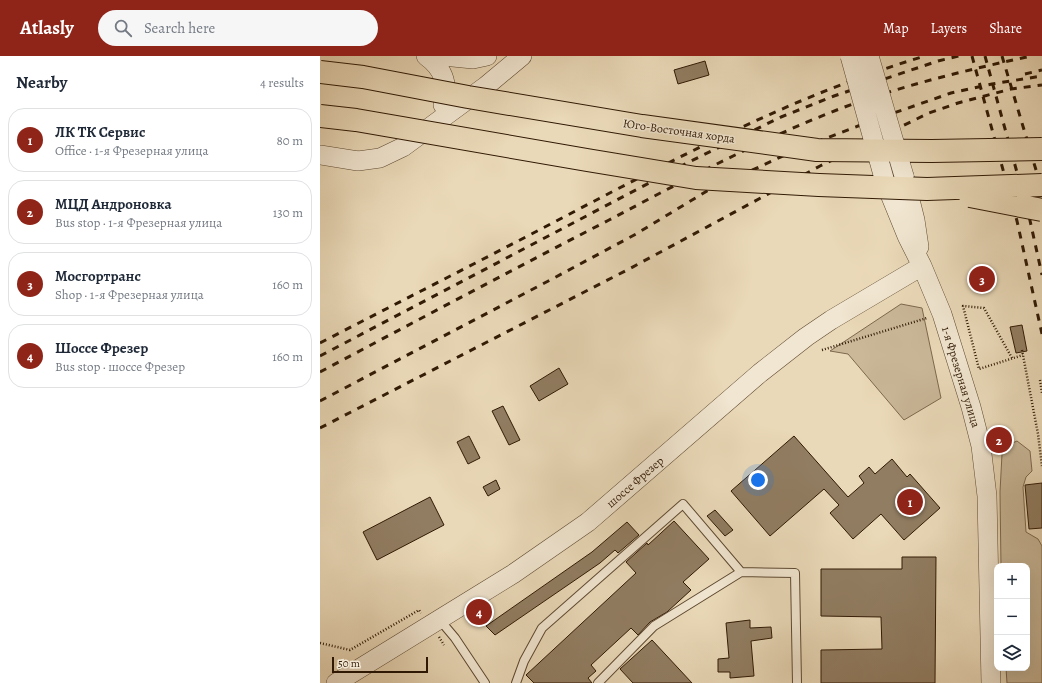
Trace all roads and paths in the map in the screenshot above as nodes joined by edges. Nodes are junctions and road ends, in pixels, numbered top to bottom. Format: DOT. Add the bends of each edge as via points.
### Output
graph roads {
  1 [pos="426,56"];
  2 [pos="444,56"];
  3 [pos="487,56"];
  4 [pos="522,56"];
  5 [pos="850,56"];
  6 [pos="869,56"];
  7 [pos="320,72"];
  8 [pos="320,116"];
  9 [pos="431,126"];
  10 [pos="1042,149"];
  11 [pos="320,155"];
  12 [pos="1042,185"];
  13 [pos="927,189"];
  14 [pos="1042,210"];
  15 [pos="922,266"];
  16 [pos="934,316"];
  17 [pos="822,350"];
  18 [pos="1022,350"];
  19 [pos="1023,356"];
  20 [pos="1012,358"];
  21 [pos="1040,380"];
  22 [pos="1042,393"];
  23 [pos="1042,466"];
  24 [pos="741,572"];
  25 [pos="421,614"];
  26 [pos="438,626"];
  27 [pos="320,643"];
  28 [pos="444,645"];
  29 [pos="336,683"];
  30 [pos="485,683"];
  31 [pos="516,683"];
  32 [pos="598,683"];
  33 [pos="797,683"];
  34 [pos="990,683"];
  1 -- 9 [label="street" via="442,73 446,84 443,105"];
  2 -- 3 [label="street" via="473,59"];
  4 -- 9 [label="street"];
  5 -- 15 [label="street, 1-я Фрезерная улица, bridge" via="885,182"];
  6 -- 15 [label="street, 1-я Фрезерная улица, bridge" via="904,176 915,220"];
  7 -- 10 [label="main road, Юго-Восточная хорда, bridge" via="363,77 642,126 817,150 932,152"];
  8 -- 13 [label="main road, bridge" via="696,178"];
  9 -- 11 [label="street" via="403,147 380,158 358,161"];
  12 -- 13 [label="main road, bridge"];
  13 -- 14 [label="main road, bridge"];
  15 -- 26 [label="street, шоссе Фрезер" via="806,337 760,373 588,522"];
  15 -- 34 [label="street, 1-я Фрезерная улица" via="942,314 981,446 987,496"];
  16 -- 17 [label="path"];
  18 -- 19 [label="path"];
  19 -- 20 [label="path"];
  19 -- 23 [label="path"];
  20 -- 20 [label="path" via="984,308 963,306 979,369"];
  21 -- 22 [label="path"];
  24 -- 31 [label="lane" via="683,504 542,628 524,661"];
  24 -- 32 [label="lane" via="654,626"];
  24 -- 33 [label="lane" via="795,573"];
  25 -- 27 [label="path" via="419,610 350,650"];
  26 -- 28 [label="path"];
  26 -- 29 [label="street, шоссе Фрезер"];
  26 -- 30 [label="lane" via="455,638"];
}
